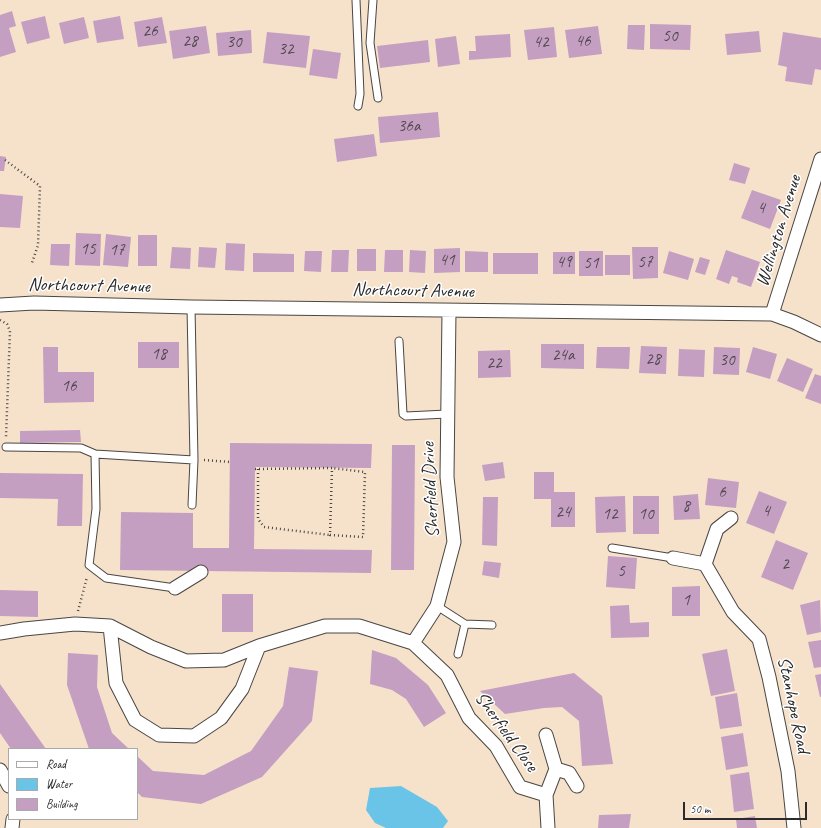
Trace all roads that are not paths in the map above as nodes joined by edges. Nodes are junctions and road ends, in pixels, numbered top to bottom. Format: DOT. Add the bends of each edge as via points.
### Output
graph roads {
  1 [pos="356,0"];
  2 [pos="373,0"];
  3 [pos="378,98"];
  4 [pos="358,106"];
  5 [pos="821,159"];
  6 [pos="0,305"];
  7 [pos="191,307"];
  8 [pos="449,311"];
  9 [pos="772,314"];
  10 [pos="821,335"];
  11 [pos="399,341"];
  12 [pos="447,414"];
  13 [pos="6,448"];
  14 [pos="96,454"];
  15 [pos="194,460"];
  16 [pos="192,505"];
  17 [pos="731,518"];
  18 [pos="612,548"];
  19 [pos="673,558"];
  20 [pos="705,564"];
  21 [pos="201,572"];
  22 [pos="175,588"];
  23 [pos="437,606"];
  24 [pos="464,624"];
  25 [pos="492,625"];
  26 [pos="110,626"];
  27 [pos="0,634"];
  28 [pos="413,643"];
  29 [pos="259,646"];
  30 [pos="458,654"];
  31 [pos="546,735"];
  32 [pos="556,768"];
  33 [pos="0,770"];
  34 [pos="8,784"];
  35 [pos="577,786"];
  36 [pos="546,795"];
  37 [pos="548,828"];
  38 [pos="794,828"];
  1 -- 4 [label="lane" via="360,94"];
  2 -- 3 [label="lane" via="370,43"];
  5 -- 9 [label="street, Wellington Avenue"];
  6 -- 7 [label="street, Northcourt Avenue" via="34,303"];
  7 -- 8 [label="street, Northcourt Avenue"];
  7 -- 15 [label="lane"];
  8 -- 9 [label="street, Northcourt Avenue"];
  8 -- 12 [label="street, Sherfield Drive"];
  9 -- 10 [label="street, Northcourt Avenue"];
  11 -- 12 [label="lane" via="403,414"];
  12 -- 23 [label="street, Sherfield Drive" via="447,477 454,542"];
  13 -- 14 [label="lane" via="81,448"];
  14 -- 15 [label="lane"];
  14 -- 22 [label="lane" via="96,510 90,565 106,578"];
  15 -- 16 [label="lane"];
  17 -- 20 [label="street" via="718,529"];
  18 -- 19 [label="lane"];
  19 -- 20 [label="street"];
  20 -- 38 [label="street, Stanhope Road" via="733,612 759,639 788,772"];
  21 -- 22 [label="street"];
  23 -- 24 [label="lane"];
  23 -- 28 [label="street, Sherfield Drive"];
  24 -- 25 [label="lane"];
  24 -- 30 [label="lane"];
  26 -- 27 [label="street" via="75,624"];
  26 -- 29 [label="street" via="150,647 186,661 224,660"];
  26 -- 29 [label="street" via="116,683 134,720 159,736 194,736 222,718 242,689"];
  28 -- 29 [label="street" via="358,626 325,626"];
  28 -- 36 [label="street, Sherfield Close" via="447,676 469,718 496,746 520,787"];
  31 -- 32 [label="street, Sherfield Close"];
  32 -- 35 [label="street, Sherfield Close" via="569,773"];
  32 -- 36 [label="street, Sherfield Close"];
  33 -- 34 [label="street"];
  36 -- 37 [label="street, Sherfield Close"];
}
